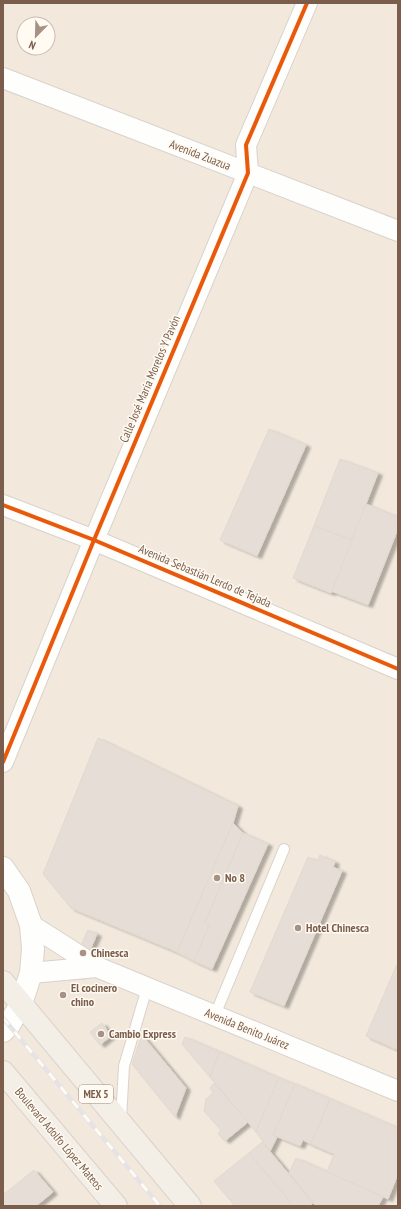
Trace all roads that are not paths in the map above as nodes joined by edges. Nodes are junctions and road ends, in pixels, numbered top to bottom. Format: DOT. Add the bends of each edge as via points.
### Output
graph roads {
  1 [pos="307,3"];
  2 [pos="3,78"];
  3 [pos="248,173"];
  4 [pos="398,231"];
  5 [pos="3,506"];
  6 [pos="94,540"];
  7 [pos="398,669"];
  8 [pos="3,762"];
  9 [pos="284,849"];
  10 [pos="3,868"];
  11 [pos="31,925"];
  12 [pos="97,967"];
  13 [pos="31,972"];
  14 [pos="3,982"];
  15 [pos="148,988"];
  16 [pos="21,1004"];
  17 [pos="215,1015"];
  18 [pos="3,1031"];
  19 [pos="3,1072"];
  20 [pos="398,1091"];
  21 [pos="121,1123"];
  22 [pos="116,1206"];
  23 [pos="190,1206"];
  1 -- 3 [label="street, Calle José María Morelos Y Pavón" via="246,145"];
  2 -- 3 [label="street, Avenida Zuazua"];
  3 -- 4 [label="street, Avenida Zuazua"];
  3 -- 6 [label="street, Calle José María Morelos Y Pavón"];
  5 -- 6 [label="street, Avenida Sebastián Lerdo de Tejada"];
  6 -- 7 [label="street, Avenida Sebastián Lerdo de Tejada"];
  6 -- 8 [label="street, Calle José María Morelos Y Pavón"];
  9 -- 17 [label="lane"];
  10 -- 11 [label="main road" via="19,892"];
  11 -- 12 [label="street, Avenida Benito Juárez"];
  11 -- 13 [label="main road"];
  12 -- 13 [label="street, Avenida Benito Juárez"];
  12 -- 15 [label="street, Avenida Benito Juárez"];
  13 -- 16 [label="main road"];
  14 -- 16 [label="main road, MEX 5"];
  15 -- 17 [label="street, Avenida Benito Juárez"];
  15 -- 21 [label="lane" via="124,1066"];
  16 -- 18 [label="main road"];
  16 -- 21 [label="main road, MEX 5"];
  17 -- 20 [label="street, Avenida Benito Juárez"];
  19 -- 22 [label="main road, Boulevard Adolfo López Mateos"];
  21 -- 23 [label="main road, MEX 5"];
}
